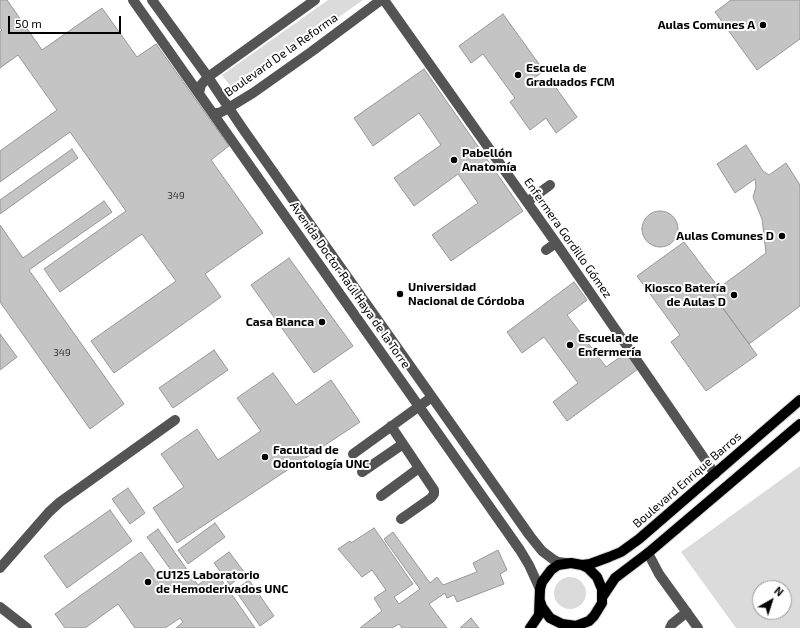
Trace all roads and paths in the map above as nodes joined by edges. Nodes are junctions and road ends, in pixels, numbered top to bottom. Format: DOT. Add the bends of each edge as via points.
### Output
graph roads {
  1 [pos="133,0"];
  2 [pos="152,0"];
  3 [pos="316,0"];
  4 [pos="381,0"];
  5 [pos="384,0"];
  6 [pos="208,77"];
  7 [pos="199,93"];
  8 [pos="228,107"];
  9 [pos="213,113"];
  10 [pos="550,185"];
  11 [pos="527,202"];
  12 [pos="556,242"];
  13 [pos="546,250"];
  14 [pos="432,397"];
  15 [pos="800,400"];
  16 [pos="419,406"];
  17 [pos="175,420"];
  18 [pos="800,424"];
  19 [pos="392,426"];
  20 [pos="403,444"];
  21 [pos="353,454"];
  22 [pos="419,468"];
  23 [pos="362,472"];
  24 [pos="714,474"];
  25 [pos="381,496"];
  26 [pos="401,519"];
  27 [pos="648,553"];
  28 [pos="566,563"];
  29 [pos="582,565"];
  30 [pos="0,568"];
  31 [pos="540,589"];
  32 [pos="603,596"];
  33 [pos="540,601"];
  34 [pos="0,607"];
  35 [pos="687,612"];
  36 [pos="565,627"];
  37 [pos="27,628"];
  38 [pos="530,628"];
  39 [pos="670,628"];
  40 [pos="698,628"];
  1 -- 7 [label="street, Avenida Doctor Raúl Haya de la Torre"];
  2 -- 6 [label="street, Avenida Doctor Raúl Haya de la Torre"];
  3 -- 6 [label="street, Boulevard De la Reforma"];
  4 -- 8 [label="street, Boulevard De la Reforma" via="257,90"];
  5 -- 11 [label="street, Enfermera Gordillo Gómez"];
  6 -- 7 [label="street, Boulevard De la Reforma" via="201,85"];
  6 -- 8 [label="street, Avenida Doctor Raúl Haya de la Torre"];
  7 -- 9 [label="street, Avenida Doctor Raúl Haya de la Torre"];
  8 -- 9 [label="street, Boulevard De la Reforma" via="219,113"];
  8 -- 14 [label="street, Avenida Doctor Raúl Haya de la Torre"];
  9 -- 16 [label="street, Avenida Doctor Raúl Haya de la Torre"];
  10 -- 11 [label="street"];
  11 -- 12 [label="street, Enfermera Gordillo Gómez"];
  12 -- 13 [label="street"];
  12 -- 24 [label="street, Enfermera Gordillo Gómez"];
  14 -- 16 [label="street"];
  14 -- 28 [label="street, Avenida Doctor Raúl Haya de la Torre" via="538,546 554,560"];
  15 -- 24 [label="main road, Boulevard Enrique Barros"];
  16 -- 19 [label="street"];
  16 -- 31 [label="street, Avenida Doctor Raúl Haya de la Torre" via="520,550"];
  17 -- 30 [label="street" via="60,502"];
  18 -- 27 [label="main road"];
  19 -- 20 [label="street"];
  19 -- 21 [label="street"];
  20 -- 22 [label="street"];
  20 -- 23 [label="street"];
  22 -- 25 [label="street"];
  22 -- 26 [label="street" via="434,494"];
  24 -- 29 [label="main road, Boulevard Enrique Barros" via="634,543 610,557"];
  27 -- 32 [label="main road" via="615,578"];
  27 -- 35 [label="street" via="659,574"];
  28 -- 29 [label="main road, Boulevard Enrique Barros"];
  28 -- 31 [label="main road" via="552,570 542,582"];
  29 -- 32 [label="main road, Boulevard Enrique Barros" via="598,577"];
  31 -- 33 [label="main road"];
  32 -- 36 [label="main road" via="599,610 589,621"];
  33 -- 36 [label="main road" via="550,618"];
  33 -- 38 [label="main road" via="539,615"];
  34 -- 37 [label="street"];
  35 -- 39 [label="street"];
  35 -- 40 [label="street"];
}
